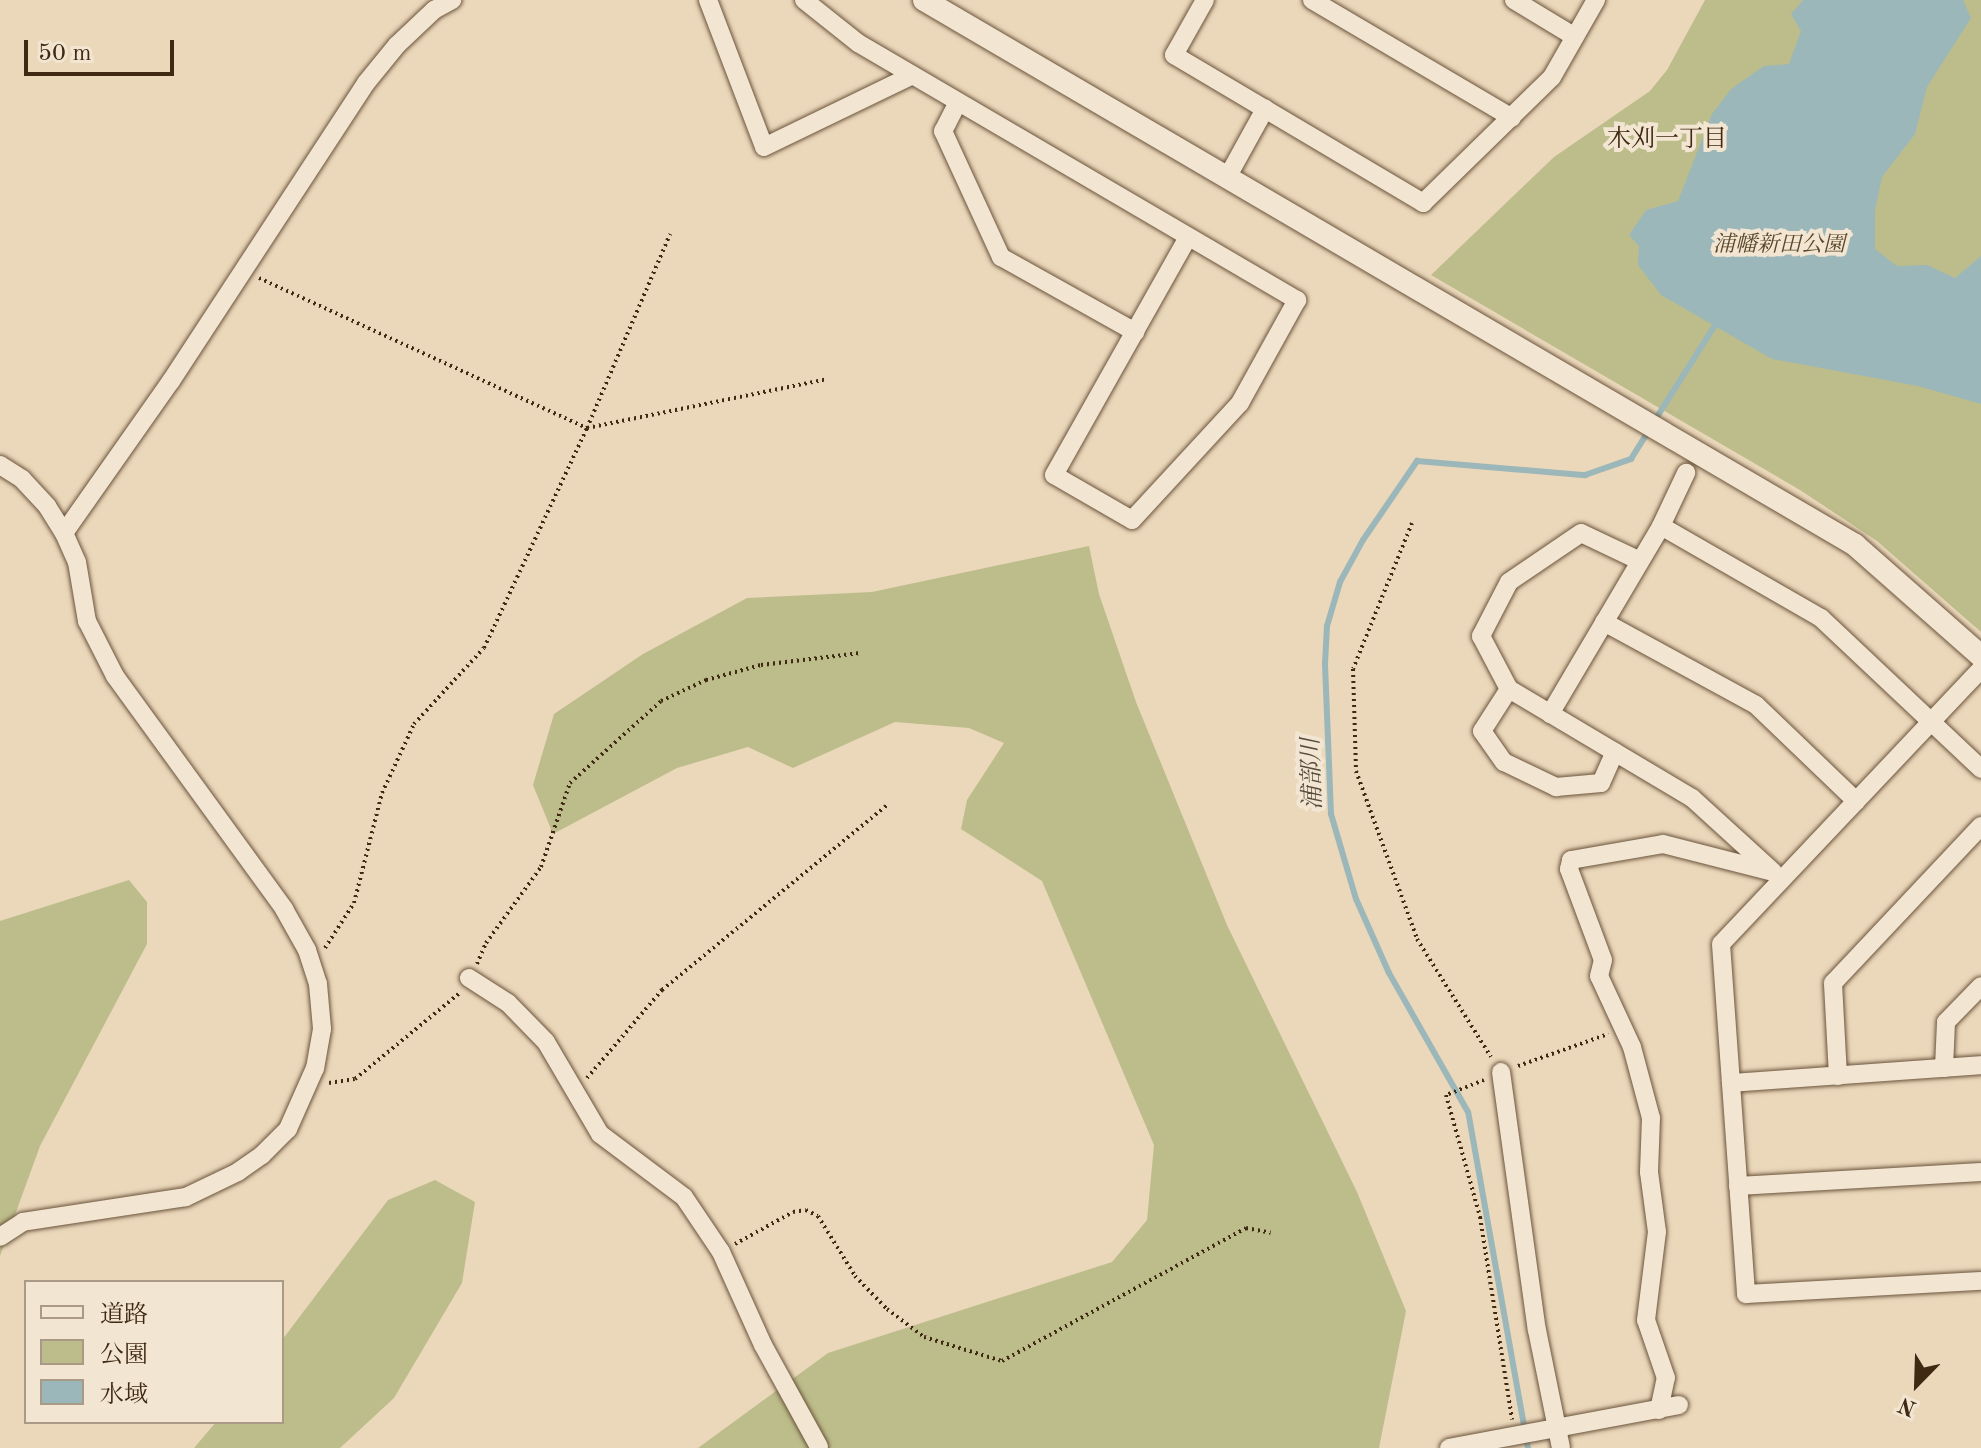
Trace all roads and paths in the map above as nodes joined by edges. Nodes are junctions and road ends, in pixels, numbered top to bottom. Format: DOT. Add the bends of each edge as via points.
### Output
graph roads {
  1 [pos="452,0"];
  2 [pos="708,0"];
  3 [pos="804,0"];
  4 [pos="924,0"];
  5 [pos="1205,0"];
  6 [pos="1312,0"];
  7 [pos="1514,0"];
  8 [pos="1596,0"];
  9 [pos="1575,37"];
  10 [pos="913,75"];
  11 [pos="958,102"];
  12 [pos="1265,109"];
  13 [pos="1512,118"];
  14 [pos="1228,176"];
  15 [pos="670,234"];
  16 [pos="1188,237"];
  17 [pos="243,271"];
  18 [pos="1135,332"];
  19 [pos="827,379"];
  20 [pos="587,428"];
  21 [pos="0,465"];
  22 [pos="1686,473"];
  23 [pos="1412,523"];
  24 [pos="1661,526"];
  25 [pos="64,533"];
  26 [pos="1640,561"];
  27 [pos="1604,622"];
  28 [pos="860,653"];
  29 [pos="1981,656"];
  30 [pos="1981,669"];
  31 [pos="1509,689"];
  32 [pos="1550,714"];
  33 [pos="1931,722"];
  34 [pos="1615,752"];
  35 [pos="1981,769"];
  36 [pos="1856,801"];
  37 [pos="887,805"];
  38 [pos="1981,826"];
  39 [pos="1778,876"];
  40 [pos="312,967"];
  41 [pos="469,978"];
  42 [pos="1981,986"];
  43 [pos="1623,1028"];
  44 [pos="1981,1065"];
  45 [pos="1944,1068"];
  46 [pos="1501,1072"];
  47 [pos="1838,1076"];
  48 [pos="310,1082"];
  49 [pos="1731,1083"];
  50 [pos="576,1092"];
  51 [pos="1981,1172"];
  52 [pos="1738,1186"];
  53 [pos="1271,1233"];
  54 [pos="0,1237"];
  55 [pos="721,1252"];
  56 [pos="1981,1281"];
  57 [pos="1679,1405"];
  58 [pos="1659,1410"];
  59 [pos="1559,1428"];
  60 [pos="1515,1436"];
  61 [pos="819,1447"];
  62 [pos="1449,1448"];
  63 [pos="1561,1448"];
  1 -- 17 [label="street" via="397,45 366,83"];
  2 -- 10 [label="street" via="764,147"];
  3 -- 10 [label="street" via="858,43"];
  4 -- 14 [label="street"];
  5 -- 12 [label="street" via="1174,55"];
  6 -- 13 [label="street"];
  7 -- 9 [label="street"];
  8 -- 9 [label="street"];
  9 -- 13 [label="street" via="1552,77"];
  10 -- 11 [label="street"];
  11 -- 16 [label="street"];
  11 -- 18 [label="street" via="943,131 1001,257"];
  12 -- 13 [label="street" via="1423,203"];
  12 -- 14 [label="street"];
  14 -- 29 [label="street" via="1855,545"];
  15 -- 20 [label="path"];
  16 -- 18 [label="street"];
  16 -- 18 [label="street" via="1297,300 1240,403 1132,520 1054,475"];
  17 -- 20 [label="path"];
  17 -- 25 [label="street"];
  19 -- 20 [label="path"];
  20 -- 40 [label="path" via="484,648 414,724 382,793 354,903"];
  21 -- 25 [label="street" via="22,479"];
  22 -- 24 [label="street"];
  23 -- 46 [label="path" via="1353,669 1356,771 1417,939"];
  24 -- 26 [label="street"];
  24 -- 33 [label="street" via="1821,618"];
  25 -- 40 [label="street" via="77,562 87,621 115,676 284,909"];
  26 -- 27 [label="street"];
  26 -- 31 [label="street" via="1581,533 1509,582 1481,636"];
  27 -- 32 [label="street"];
  27 -- 36 [label="street" via="1756,705"];
  28 -- 41 [label="path" via="761,665 706,680 661,701 570,783 541,867 486,943"];
  30 -- 33 [label="street"];
  31 -- 32 [label="street"];
  31 -- 34 [label="street" via="1482,731 1504,762 1556,787 1601,783"];
  32 -- 34 [label="street"];
  33 -- 35 [label="street"];
  33 -- 36 [label="street"];
  34 -- 39 [label="street" via="1692,798"];
  36 -- 39 [label="street"];
  37 -- 50 [label="path" via="662,990"];
  38 -- 47 [label="street" via="1833,983"];
  39 -- 43 [label="street" via="1663,844 1571,860 1569,869 1603,960 1599,976"];
  39 -- 49 [label="street" via="1721,944"];
  40 -- 48 [label="street" via="322,1029"];
  41 -- 48 [label="path" via="462,991 355,1079"];
  41 -- 50 [label="street" via="529,1022"];
  42 -- 45 [label="street" via="1946,1022"];
  43 -- 46 [label="path"];
  43 -- 58 [label="street" via="1651,1118 1649,1172 1657,1232 1646,1320 1666,1378"];
  44 -- 45 [label="street"];
  45 -- 47 [label="street"];
  46 -- 59 [label="street" via="1537,1330"];
  46 -- 60 [label="path" via="1446,1095 1480,1217"];
  47 -- 49 [label="street"];
  48 -- 54 [label="street" via="288,1129 262,1155 220,1181 186,1197 23,1222"];
  49 -- 52 [label="street"];
  50 -- 55 [label="street" via="600,1134 684,1197"];
  51 -- 52 [label="street"];
  52 -- 56 [label="street" via="1746,1294"];
  53 -- 55 [label="path" via="1246,1228 1002,1361 924,1337 887,1309 855,1276 818,1216 806,1210"];
  55 -- 61 [label="street" via="763,1345"];
  57 -- 58 [label="street"];
  58 -- 59 [label="street"];
  59 -- 60 [label="street"];
  59 -- 63 [label="street"];
  60 -- 62 [label="street"];
}
